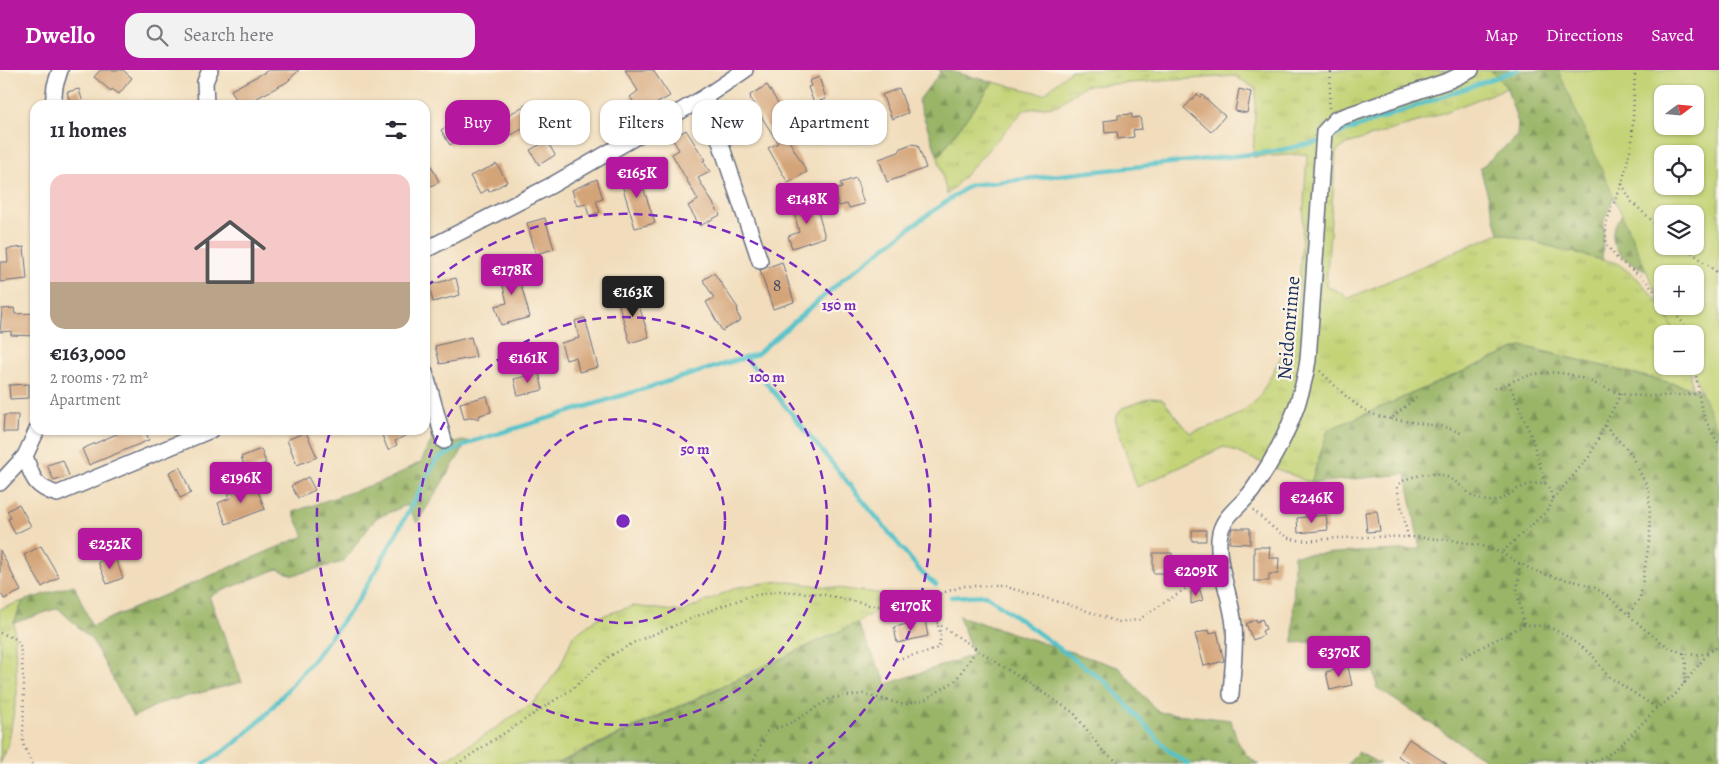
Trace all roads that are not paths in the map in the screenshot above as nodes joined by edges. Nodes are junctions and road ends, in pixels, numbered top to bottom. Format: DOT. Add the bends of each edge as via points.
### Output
graph roads {
  1 [pos="60,70"];
  2 [pos="210,70"];
  3 [pos="745,70"];
  4 [pos="1471,70"];
  5 [pos="705,97"];
  6 [pos="54,100"];
  7 [pos="206,100"];
  8 [pos="430,247"];
  9 [pos="760,261"];
  10 [pos="430,390"];
  11 [pos="35,435"];
  12 [pos="199,435"];
  13 [pos="444,441"];
  14 [pos="25,456"];
  15 [pos="0,483"];
  16 [pos="1231,695"];
  1 -- 6 [label="street"];
  2 -- 7 [label="street" via="205,82"];
  3 -- 5 [label="street"];
  4 -- 16 [label="street, Neidonrinne" via="1336,119 1327,126 1322,148 1308,360 1303,389 1272,464 1244,502 1231,513 1221,531 1219,547 1234,627"];
  5 -- 8 [label="street" via="552,185"];
  5 -- 9 [label="street"];
  10 -- 13 [label="street"];
  11 -- 14 [label="street"];
  12 -- 14 [label="street" via="57,494 42,489 32,477"];
  14 -- 15 [label="street"];
}
